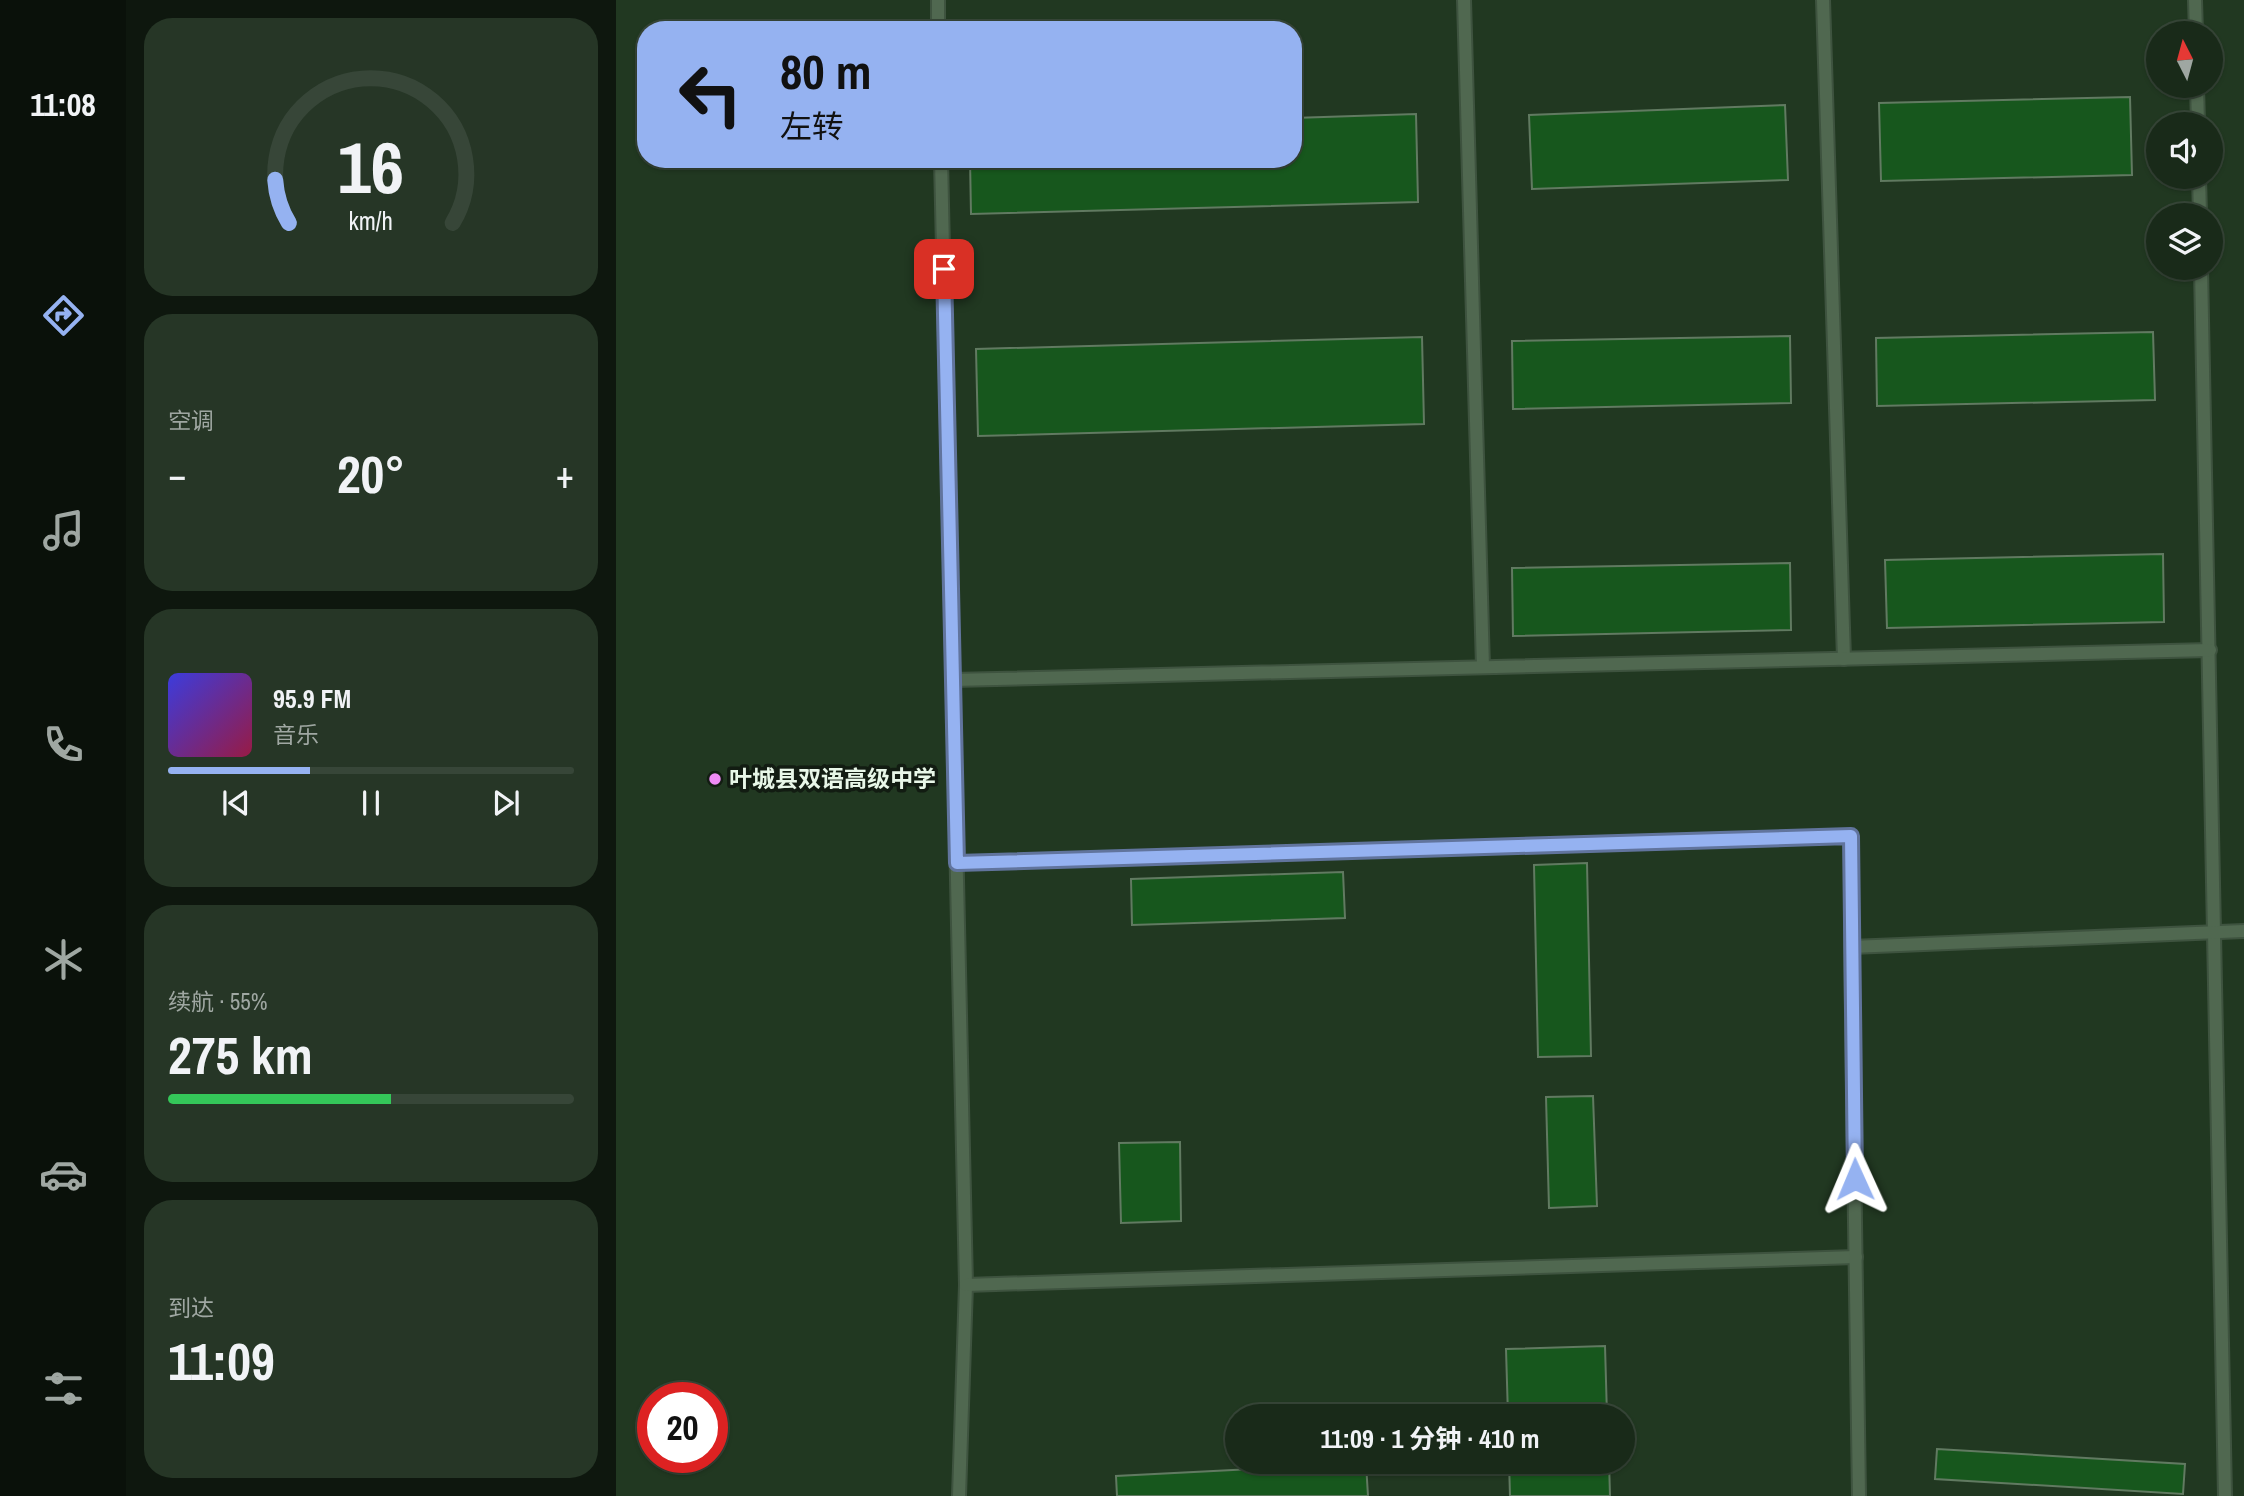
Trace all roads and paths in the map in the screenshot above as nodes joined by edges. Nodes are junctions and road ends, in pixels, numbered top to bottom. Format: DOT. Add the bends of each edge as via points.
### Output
graph roads {
  1 [pos="938,0"];
  2 [pos="1464,0"];
  3 [pos="1823,0"];
  4 [pos="2195,0"];
  5 [pos="938,21"];
  6 [pos="2196,21"];
  7 [pos="941,168"];
  8 [pos="2201,280"];
  9 [pos="2210,650"];
  10 [pos="1844,659"];
  11 [pos="1483,667"];
  12 [pos="953,680"];
  13 [pos="957,863"];
  14 [pos="2244,931"];
  15 [pos="2216,932"];
  16 [pos="1851,947"];
  17 [pos="1856,1257"];
  18 [pos="966,1285"];
  19 [pos="959,1496"];
  20 [pos="1859,1496"];
  21 [pos="2225,1496"];
  1 -- 5 [label="lane"];
  2 -- 11 [label="lane"];
  3 -- 10 [label="lane"];
  4 -- 6 [label="lane"];
  7 -- 12 [label="lane"];
  8 -- 9 [label="lane"];
  9 -- 10 [label="lane"];
  9 -- 15 [label="lane"];
  10 -- 11 [label="lane"];
  11 -- 12 [label="lane"];
  12 -- 13 [label="lane"];
  13 -- 16 [label="lane" via="1851,836"];
  13 -- 18 [label="lane"];
  14 -- 15 [label="lane"];
  15 -- 16 [label="lane"];
  15 -- 21 [label="lane"];
  16 -- 17 [label="lane"];
  17 -- 18 [label="lane"];
  17 -- 20 [label="lane"];
  18 -- 19 [label="lane"];
}
